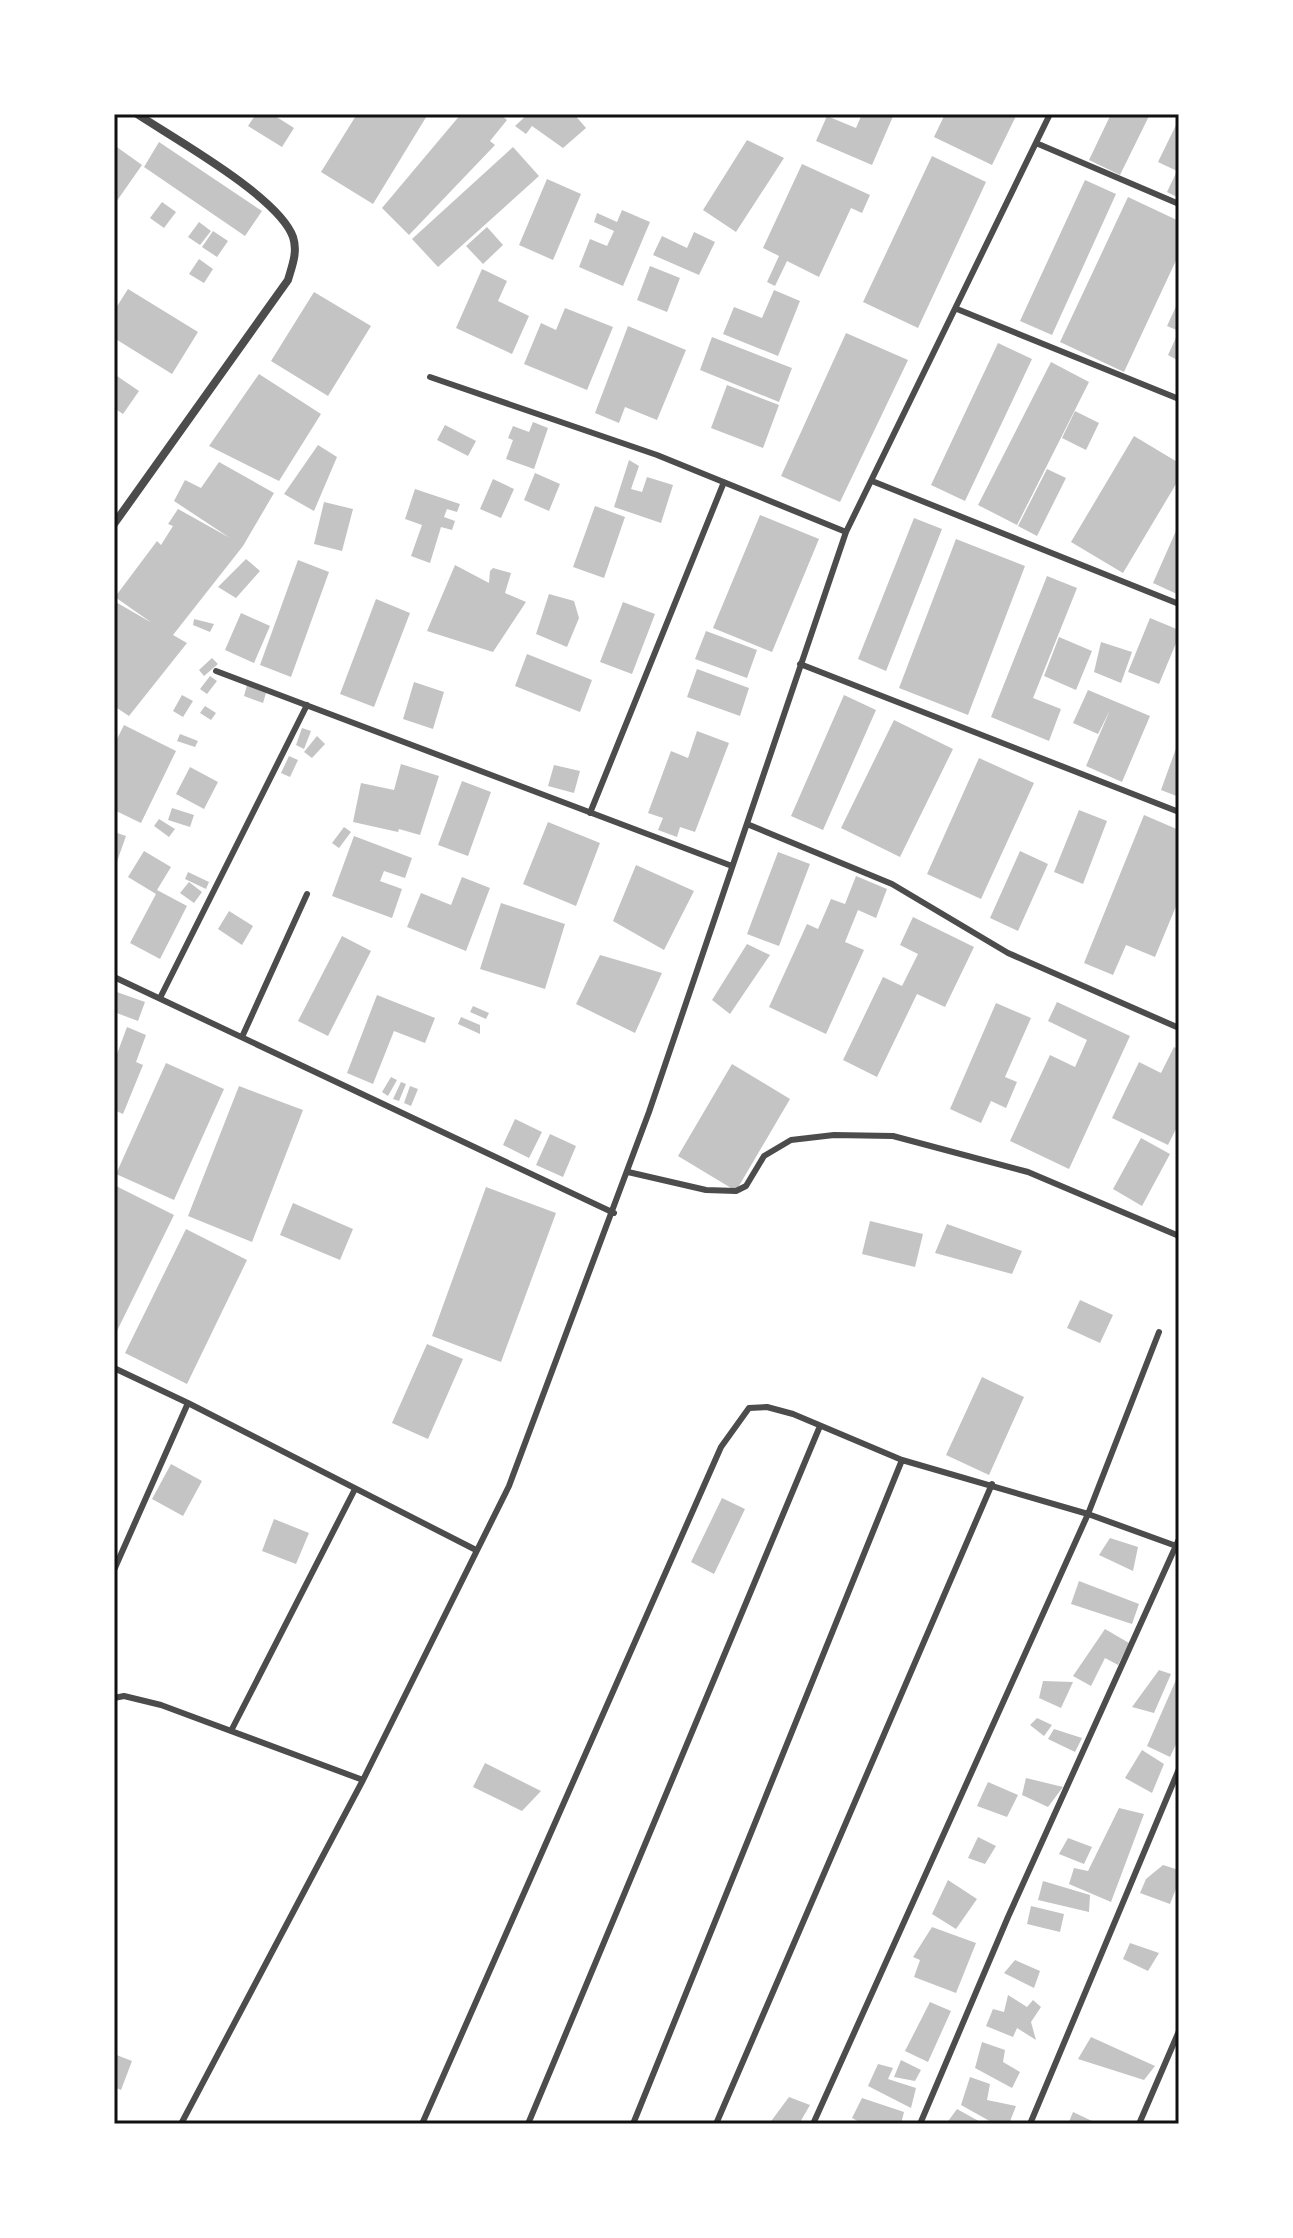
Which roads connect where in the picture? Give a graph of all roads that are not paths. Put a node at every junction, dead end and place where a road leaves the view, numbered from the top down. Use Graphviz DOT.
graph roads {
  1 [pos="137,114"];
  2 [pos="1050,114"];
  3 [pos="1036,143"];
  4 [pos="1179,204"];
  5 [pos="957,309"];
  6 [pos="430,377"];
  7 [pos="1179,399"];
  8 [pos="872,481"];
  9 [pos="724,482"];
  10 [pos="114,524"];
  11 [pos="846,532"];
  12 [pos="1179,604"];
  13 [pos="800,664"];
  14 [pos="216,671"];
  15 [pos="307,705"];
  16 [pos="1179,812"];
  17 [pos="590,813"];
  18 [pos="747,824"];
  19 [pos="732,866"];
  20 [pos="307,894"];
  21 [pos="114,977"];
  22 [pos="160,998"];
  23 [pos="1179,1028"];
  24 [pos="242,1037"];
  25 [pos="628,1172"];
  26 [pos="614,1213"];
  27 [pos="1179,1236"];
  28 [pos="1159,1332"];
  29 [pos="114,1368"];
  30 [pos="188,1403"];
  31 [pos="820,1426"];
  32 [pos="902,1460"];
  33 [pos="992,1484"];
  34 [pos="355,1489"];
  35 [pos="1088,1514"];
  36 [pos="1178,1544"];
  37 [pos="476,1550"];
  38 [pos="114,1570"];
  39 [pos="114,1698"];
  40 [pos="231,1731"];
  41 [pos="1179,1769"];
  42 [pos="363,1780"];
  43 [pos="1179,2031"];
  44 [pos="181,2124"];
  45 [pos="422,2124"];
  46 [pos="528,2124"];
  47 [pos="633,2124"];
  48 [pos="716,2124"];
  49 [pos="813,2124"];
  50 [pos="920,2124"];
  51 [pos="1030,2124"];
  52 [pos="1139,2124"];
  1 -- 10 [label="street"];
  2 -- 3 [label="lane"];
  3 -- 4 [label="lane"];
  3 -- 5 [label="lane"];
  5 -- 7 [label="lane"];
  5 -- 8 [label="lane"];
  6 -- 9 [label="lane"];
  8 -- 11 [label="lane"];
  8 -- 12 [label="lane"];
  9 -- 11 [label="lane"];
  9 -- 17 [label="lane"];
  11 -- 13 [label="lane"];
  13 -- 16 [label="lane"];
  13 -- 18 [label="lane"];
  14 -- 15 [label="lane"];
  15 -- 17 [label="lane"];
  15 -- 22 [label="lane"];
  17 -- 19 [label="lane"];
  18 -- 19 [label="lane"];
  18 -- 23 [label="lane"];
  19 -- 25 [label="lane"];
  20 -- 24 [label="lane"];
  21 -- 22 [label="lane"];
  22 -- 24 [label="lane"];
  24 -- 26 [label="lane"];
  25 -- 26 [label="lane"];
  25 -- 27 [label="lane"];
  26 -- 37 [label="lane"];
  28 -- 35 [label="lane"];
  29 -- 30 [label="lane"];
  30 -- 34 [label="lane"];
  30 -- 38 [label="lane"];
  31 -- 32 [label="lane"];
  31 -- 45 [label="lane"];
  31 -- 46 [label="lane"];
  32 -- 33 [label="lane"];
  32 -- 47 [label="lane"];
  33 -- 35 [label="lane"];
  33 -- 48 [label="lane"];
  34 -- 37 [label="lane"];
  34 -- 40 [label="lane"];
  35 -- 36 [label="lane"];
  35 -- 49 [label="lane"];
  36 -- 50 [label="lane"];
  37 -- 42 [label="lane"];
  39 -- 40 [label="lane"];
  40 -- 42 [label="lane"];
  41 -- 51 [label="lane"];
  42 -- 44 [label="lane"];
  43 -- 52 [label="lane"];
}
